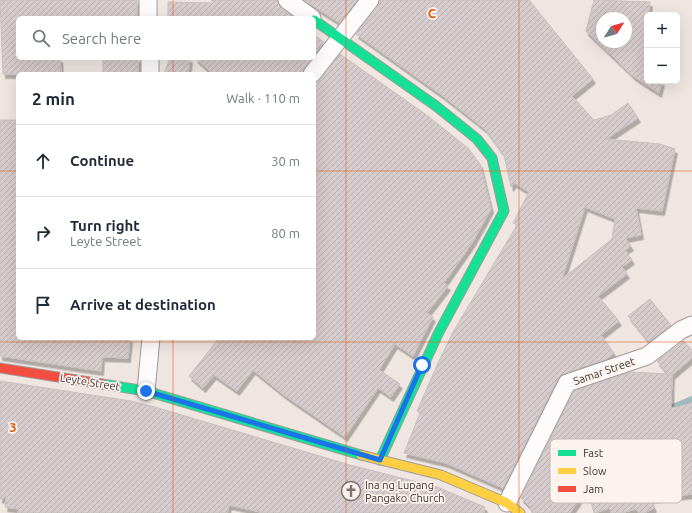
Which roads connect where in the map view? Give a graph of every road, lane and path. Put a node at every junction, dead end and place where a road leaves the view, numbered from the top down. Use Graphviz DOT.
graph roads {
  1 [pos="148,0"];
  2 [pos="287,0"];
  3 [pos="370,0"];
  4 [pos="148,16"];
  5 [pos="309,16"];
  6 [pos="316,21"];
  7 [pos="339,38"];
  8 [pos="150,60"];
  9 [pos="150,72"];
  10 [pos="314,72"];
  11 [pos="692,325"];
  12 [pos="151,340"];
  13 [pos="0,368"];
  14 [pos="146,391"];
  15 [pos="380,460"];
  16 [pos="514,508"];
  1 -- 4 [label="street"];
  2 -- 5 [label="street"];
  3 -- 7 [label="street"];
  6 -- 7 [label="street"];
  7 -- 10 [label="street"];
  7 -- 15 [label="street"];
  8 -- 9 [label="street"];
  11 -- 16 [label="street, Samar Street"];
  12 -- 14 [label="street"];
  13 -- 14 [label="street, Leyte Street"];
  14 -- 15 [label="street, Leyte Street"];
  15 -- 16 [label="street, Leyte Street"];
}
